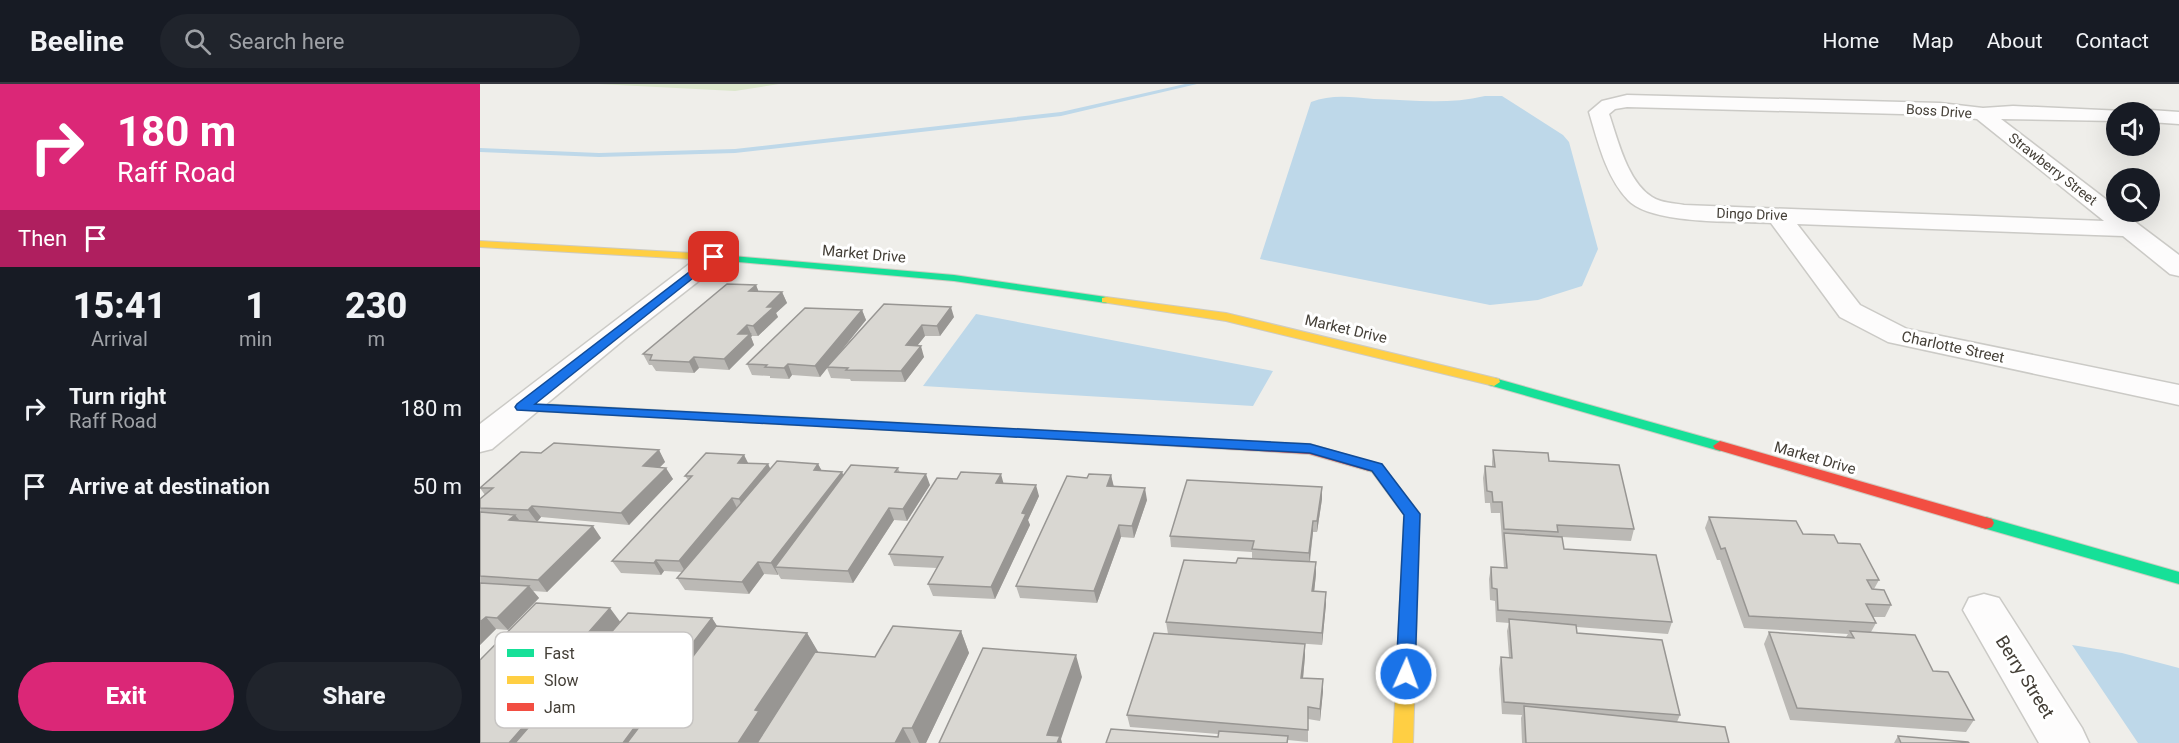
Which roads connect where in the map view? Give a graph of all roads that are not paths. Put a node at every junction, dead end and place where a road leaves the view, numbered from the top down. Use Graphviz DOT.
graph roads {
  1 [pos="1746,84"];
  2 [pos="1761,104"];
  3 [pos="1983,114"];
  4 [pos="2106,115"];
  5 [pos="2160,117"];
  6 [pos="2179,118"];
  7 [pos="1778,215"];
  8 [pos="2128,229"];
  9 [pos="480,244"];
  10 [pos="714,257"];
  11 [pos="2179,268"];
  12 [pos="2179,395"];
  13 [pos="522,407"];
  14 [pos="480,441"];
  15 [pos="2179,578"];
  16 [pos="1984,610"];
  17 [pos="1403,743"];
  18 [pos="2066,743"];
  1 -- 2 [label="street"];
  2 -- 3 [label="street, Boss Drive"];
  2 -- 7 [label="street, Dingo Drive"];
  3 -- 4 [label="street, Boss Drive"];
  3 -- 8 [label="street, Strawberry Street"];
  5 -- 6 [label="street"];
  7 -- 8 [label="street, Dingo Drive"];
  7 -- 12 [label="street, Charlotte Street"];
  8 -- 11 [label="street, Strawberry Street"];
  9 -- 10 [label="street, Market Drive"];
  10 -- 13 [label="street"];
  10 -- 15 [label="street, Market Drive"];
  13 -- 14 [label="street"];
  13 -- 17 [label="street"];
  16 -- 18 [label="street, Berry Street"];
}
